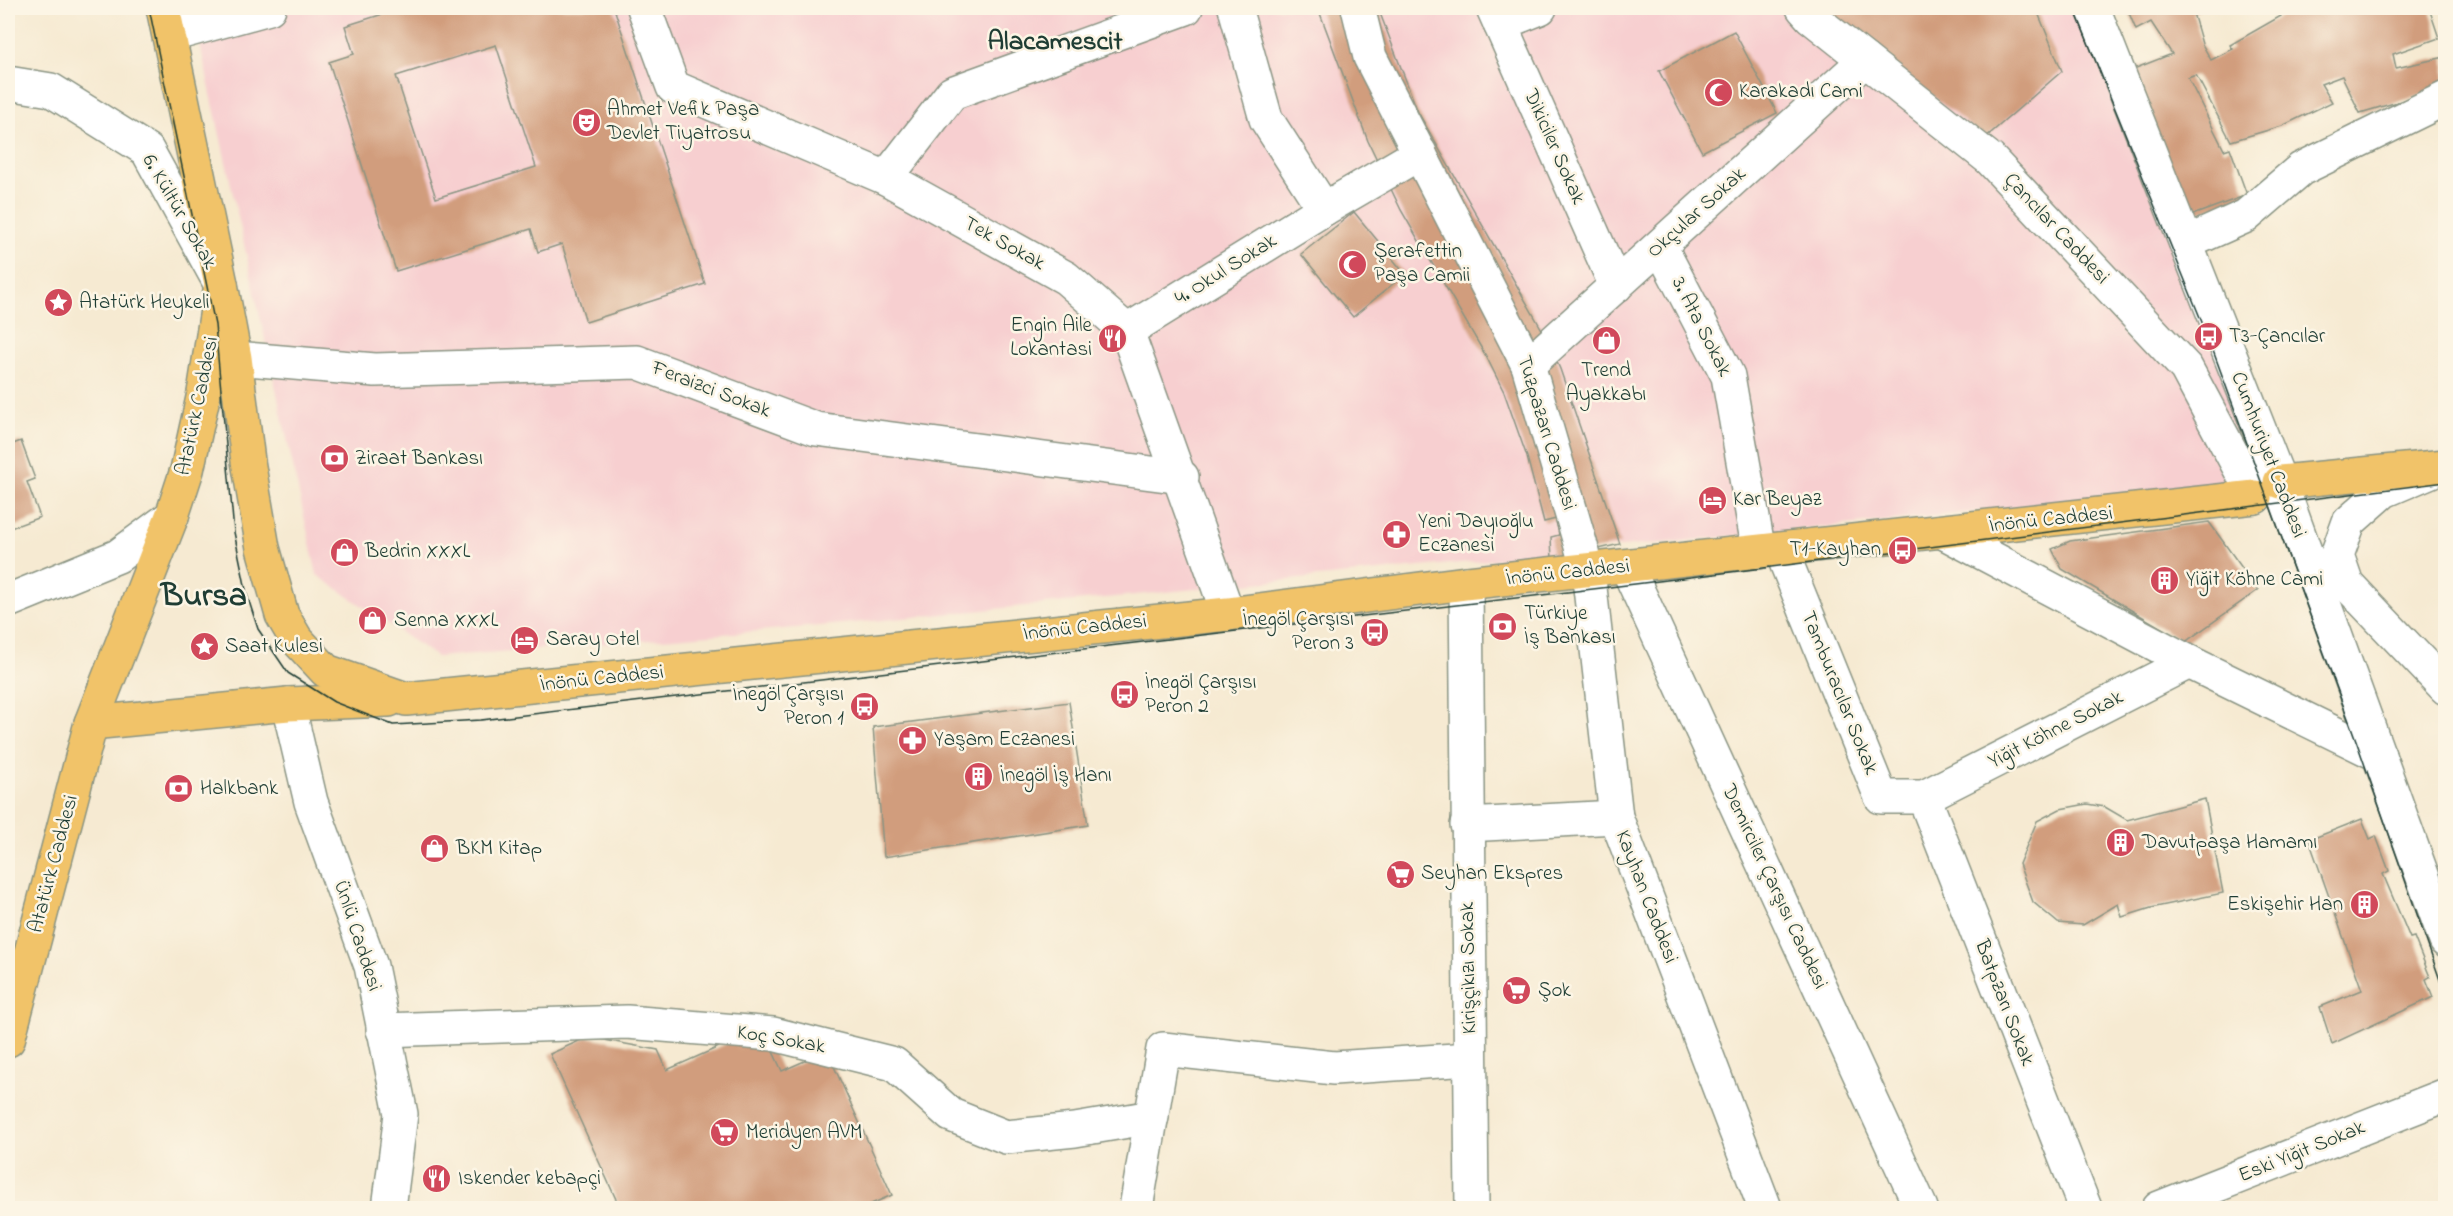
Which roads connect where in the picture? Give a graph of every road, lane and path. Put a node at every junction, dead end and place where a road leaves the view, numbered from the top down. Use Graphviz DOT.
graph roads {
  1 [pos="269,8"];
  2 [pos="644,8"];
  3 [pos="1186,8"];
  4 [pos="1235,8"];
  5 [pos="1358,8"];
  6 [pos="1540,8"];
  7 [pos="2093,8"];
  8 [pos="1813,11"];
  9 [pos="1497,16"];
  10 [pos="167,21"];
  11 [pos="1866,60"];
  12 [pos="8,83"];
  13 [pos="2445,98"];
  14 [pos="1420,153"];
  15 [pos="886,178"];
  16 [pos="1324,209"];
  17 [pos="2186,243"];
  18 [pos="1660,246"];
  19 [pos="220,284"];
  20 [pos="1616,286"];
  21 [pos="1127,331"];
  22 [pos="235,358"];
  23 [pos="1528,365"];
  24 [pos="2444,468"];
  25 [pos="1182,477"];
  26 [pos="2267,490"];
  27 [pos="172,516"];
  28 [pos="1943,532"];
  29 [pos="1770,551"];
  30 [pos="1627,567"];
  31 [pos="1588,570"];
  32 [pos="1466,583"];
  33 [pos="8,601"];
  34 [pos="1228,614"];
  35 [pos="2189,662"];
  36 [pos="2445,688"];
  37 [pos="406,699"];
  38 [pos="288,704"];
  39 [pos="92,723"];
  40 [pos="2379,755"];
  41 [pos="1924,797"];
  42 [pos="1616,817"];
  43 [pos="1467,825"];
  44 [pos="2445,941"];
  45 [pos="384,1030"];
  46 [pos="8,1040"];
  47 [pos="1470,1059"];
  48 [pos="2445,1095"];
  49 [pos="1152,1117"];
  50 [pos="389,1209"];
  51 [pos="1136,1209"];
  52 [pos="1472,1209"];
  53 [pos="1765,1209"];
  54 [pos="1921,1209"];
  55 [pos="2085,1209"];
  56 [pos="2159,1209"];
  1 -- 10 [label="street"];
  2 -- 15 [label="street, Tek Sokak"];
  3 -- 15 [label="street"];
  4 -- 16 [label="street"];
  5 -- 14 [label="street, Tuzpazarı Caddesi"];
  6 -- 9 [label="street"];
  7 -- 17 [label="street, Cumhuriyet Caddesi"];
  8 -- 11 [label="street, Çancılar Caddesi"];
  9 -- 20 [label="street, Dikiciler Sokak"];
  10 -- 19 [label="main road, Atatürk Caddesi"];
  11 -- 18 [label="street, Okçular Sokak"];
  11 -- 26 [label="street, Çancılar Caddesi"];
  12 -- 19 [label="street, 6. Kültür Sokak"];
  13 -- 17 [label="street"];
  14 -- 16 [label="street, 4. Okul Sokak"];
  14 -- 23 [label="street, Tuzpazarı Caddesi"];
  15 -- 21 [label="street, Tek Sokak"];
  16 -- 21 [label="street, 4. Okul Sokak"];
  17 -- 26 [label="street, Cumhuriyet Caddesi"];
  18 -- 20 [label="street, Okçular Sokak"];
  18 -- 29 [label="street, 3. Ata Sokak"];
  19 -- 22 [label="main road, İnönü Caddesi"];
  19 -- 27 [label="main road, Atatürk Caddesi"];
  20 -- 23 [label="street, Okçular Sokak"];
  21 -- 25 [label="street, Tek Sokak"];
  22 -- 25 [label="street, Feraizci Sokak"];
  22 -- 37 [label="main road, İnönü Caddesi"];
  23 -- 31 [label="street, Tuzpazarı Caddesi"];
  24 -- 26 [label="main road, İnönü Caddesi"];
  24 -- 36 [label="street"];
  25 -- 34 [label="street, Tek Sokak"];
  26 -- 28 [label="main road, İnönü Caddesi"];
  26 -- 40 [label="street, Cumhuriyet Caddesi"];
  27 -- 33 [label="street"];
  27 -- 39 [label="main road, Atatürk Caddesi"];
  28 -- 29 [label="main road, İnönü Caddesi"];
  28 -- 35 [label="street"];
  29 -- 30 [label="main road, İnönü Caddesi"];
  29 -- 41 [label="street, Tamburacılar Sokak"];
  30 -- 31 [label="main road, İnönü Caddesi"];
  30 -- 54 [label="street, Demirciler Çarşısı Caddesi"];
  31 -- 32 [label="main road, İnönü Caddesi"];
  31 -- 42 [label="street, Kayhan Caddesi"];
  32 -- 34 [label="main road, İnönü Caddesi"];
  32 -- 43 [label="street, Kirişçikızı Sokak"];
  34 -- 37 [label="main road, İnönü Caddesi"];
  35 -- 40 [label="street"];
  35 -- 41 [label="street, Yiğit Köhne Sokak"];
  37 -- 38 [label="main road"];
  38 -- 39 [label="main road"];
  38 -- 45 [label="street, Ünlü Caddesi"];
  39 -- 46 [label="main road, Atatürk Caddesi"];
  40 -- 44 [label="street, Cumhuriyet Caddesi"];
  41 -- 55 [label="street, Batpzarı Sokak"];
  42 -- 43 [label="street"];
  42 -- 53 [label="street, Kayhan Caddesi"];
  43 -- 47 [label="street, Kirişçikızı Sokak"];
  45 -- 49 [label="street, Koç Sokak"];
  45 -- 50 [label="street, Ünlü Caddesi"];
  47 -- 49 [label="street"];
  47 -- 52 [label="street, Kirişçikızı Sokak"];
  48 -- 56 [label="street, Eski Yiğit Sokak"];
  49 -- 51 [label="street"];
}
